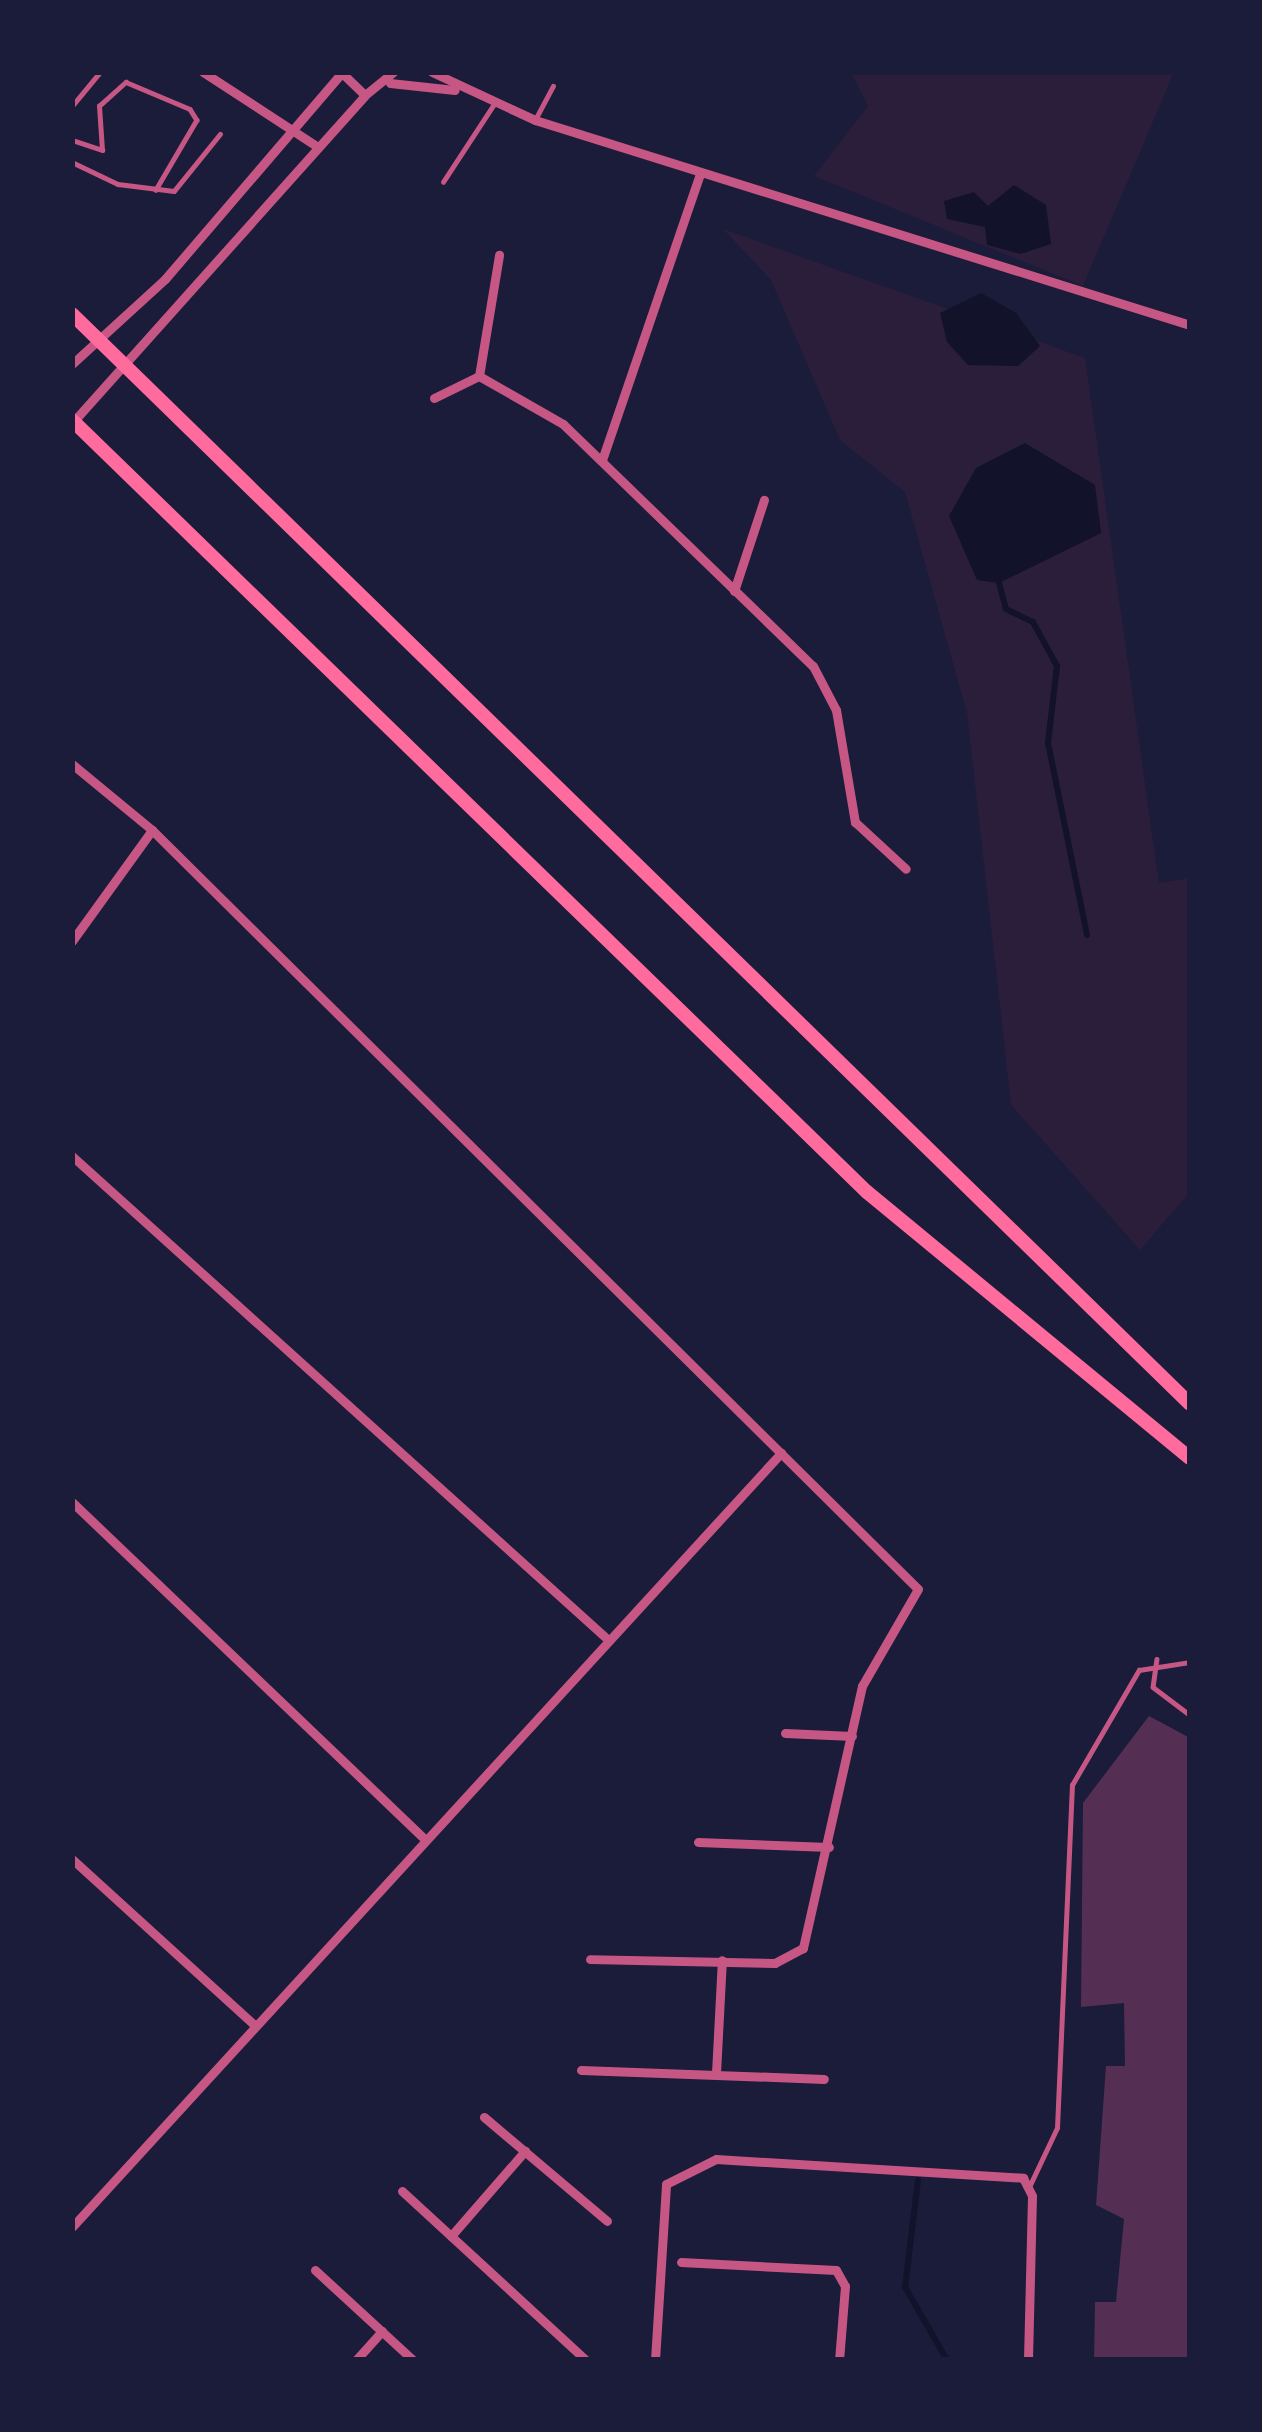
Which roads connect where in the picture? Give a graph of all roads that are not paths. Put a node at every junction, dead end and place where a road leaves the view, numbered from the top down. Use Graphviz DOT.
graph roads {
  1 [pos="100,72"];
  2 [pos="203,72"];
  3 [pos="432,72"];
  4 [pos="340,73"];
  5 [pos="392,78"];
  6 [pos="448,81"];
  7 [pos="553,86"];
  8 [pos="364,95"];
  9 [pos="494,104"];
  10 [pos="72,107"];
  11 [pos="535,120"];
  12 [pos="289,126"];
  13 [pos="220,134"];
  14 [pos="72,140"];
  15 [pos="314,145"];
  16 [pos="72,161"];
  17 [pos="700,174"];
  18 [pos="443,182"];
  19 [pos="156,190"];
  20 [pos="499,255"];
  21 [pos="72,314"];
  22 [pos="1190,326"];
  23 [pos="98,338"];
  24 [pos="72,364"];
  25 [pos="129,368"];
  26 [pos="478,376"];
  27 [pos="434,398"];
  28 [pos="72,421"];
  29 [pos="602,460"];
  30 [pos="764,500"];
  31 [pos="734,590"];
  32 [pos="72,764"];
  33 [pos="152,830"];
  34 [pos="906,869"];
  35 [pos="72,941"];
  36 [pos="72,1156"];
  37 [pos="1190,1404"];
  38 [pos="781,1453"];
  39 [pos="1190,1458"];
  40 [pos="72,1502"];
  41 [pos="605,1637"];
  42 [pos="1157,1659"];
  43 [pos="1190,1662"];
  44 [pos="1190,1715"];
  45 [pos="785,1733"];
  46 [pos="852,1736"];
  47 [pos="422,1837"];
  48 [pos="698,1842"];
  49 [pos="829,1847"];
  50 [pos="72,1859"];
  51 [pos="590,1959"];
  52 [pos="722,1960"];
  53 [pos="252,2023"];
  54 [pos="581,2070"];
  55 [pos="716,2073"];
  56 [pos="824,2079"];
  57 [pos="484,2117"];
  58 [pos="525,2151"];
  59 [pos="1030,2185"];
  60 [pos="402,2191"];
  61 [pos="608,2222"];
  62 [pos="72,2227"];
  63 [pos="451,2236"];
  64 [pos="681,2262"];
  65 [pos="315,2270"];
  66 [pos="382,2331"];
  67 [pos="356,2360"];
  68 [pos="413,2360"];
  69 [pos="586,2360"];
  70 [pos="655,2360"];
  71 [pos="839,2360"];
  72 [pos="1028,2360"];
  1 -- 10 [label="lane"];
  2 -- 12 [label="street"];
  3 -- 6 [label="street"];
  4 -- 8 [label="street"];
  4 -- 12 [label="street"];
  5 -- 6 [label="street"];
  5 -- 8 [label="street"];
  6 -- 9 [label="street"];
  7 -- 11 [label="lane"];
  8 -- 15 [label="street"];
  9 -- 11 [label="street"];
  9 -- 18 [label="lane"];
  11 -- 17 [label="street"];
  12 -- 15 [label="street"];
  12 -- 23 [label="street"];
  13 -- 19 [label="lane"];
  14 -- 19 [label="lane"];
  15 -- 25 [label="street"];
  16 -- 19 [label="lane"];
  17 -- 22 [label="street"];
  17 -- 29 [label="street"];
  20 -- 26 [label="street"];
  21 -- 23 [label="main road"];
  23 -- 24 [label="street"];
  23 -- 25 [label="main road"];
  25 -- 28 [label="street"];
  25 -- 37 [label="main road"];
  26 -- 27 [label="street"];
  26 -- 29 [label="street"];
  28 -- 39 [label="main road"];
  29 -- 31 [label="street"];
  30 -- 31 [label="street"];
  31 -- 34 [label="street"];
  32 -- 33 [label="street"];
  33 -- 35 [label="street"];
  33 -- 38 [label="street"];
  36 -- 41 [label="street"];
  38 -- 41 [label="street"];
  38 -- 46 [label="street"];
  40 -- 47 [label="street"];
  41 -- 47 [label="street"];
  42 -- 43 [label="lane"];
  42 -- 44 [label="lane"];
  42 -- 59 [label="lane"];
  45 -- 46 [label="street"];
  46 -- 49 [label="street"];
  47 -- 53 [label="street"];
  48 -- 49 [label="street"];
  49 -- 52 [label="street"];
  50 -- 53 [label="street"];
  51 -- 52 [label="street"];
  52 -- 55 [label="street"];
  53 -- 62 [label="street"];
  54 -- 55 [label="street"];
  55 -- 56 [label="street"];
  57 -- 58 [label="street"];
  58 -- 61 [label="street"];
  58 -- 63 [label="street"];
  59 -- 70 [label="street"];
  59 -- 72 [label="street"];
  60 -- 63 [label="street"];
  63 -- 69 [label="street"];
  64 -- 71 [label="street"];
  65 -- 66 [label="street"];
  66 -- 67 [label="street"];
  66 -- 68 [label="street"];
}
